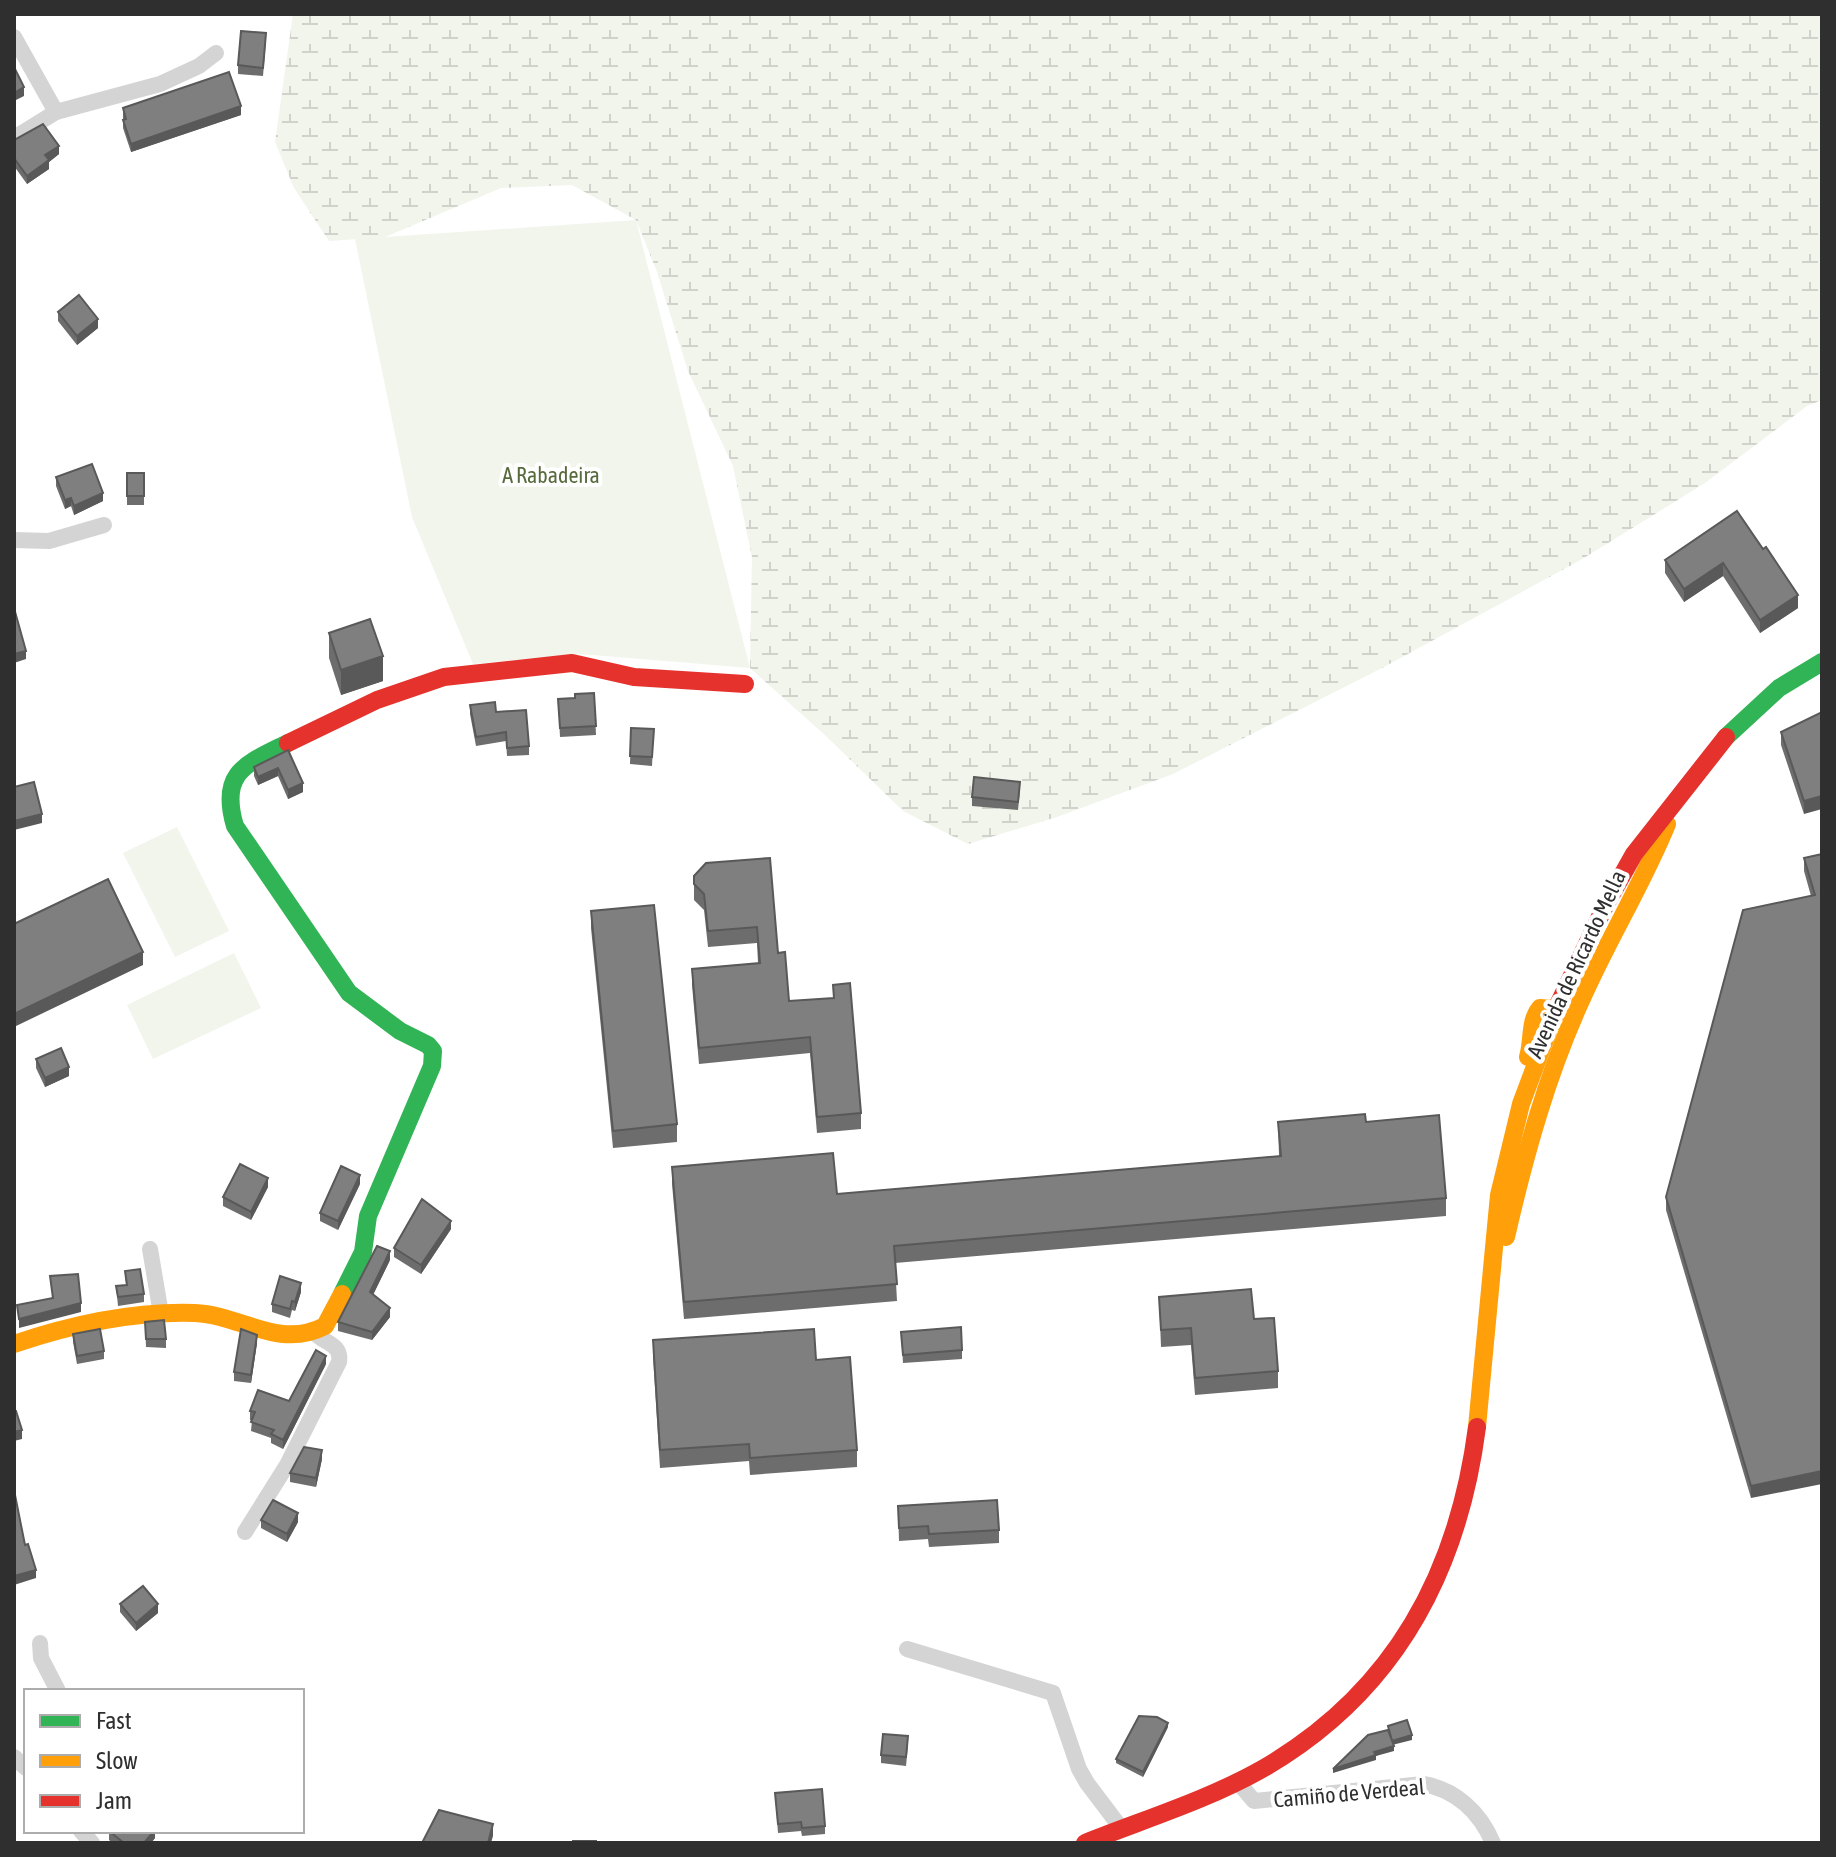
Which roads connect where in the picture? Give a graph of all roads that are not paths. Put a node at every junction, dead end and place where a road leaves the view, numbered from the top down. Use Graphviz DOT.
graph roads {
  1 [pos="14,37"];
  2 [pos="216,53"];
  3 [pos="56,112"];
  4 [pos="14,138"];
  5 [pos="104,525"];
  6 [pos="14,540"];
  7 [pos="1822,662"];
  8 [pos="745,684"];
  9 [pos="1676,800"];
  10 [pos="1615,930"];
  11 [pos="1550,1021"];
  12 [pos="1526,1153"];
  13 [pos="150,1249"];
  14 [pos="1491,1289"];
  15 [pos="161,1314"];
  16 [pos="315,1333"];
  17 [pos="14,1344"];
  18 [pos="245,1532"];
  19 [pos="40,1643"];
  20 [pos="907,1649"];
  21 [pos="57,1689"];
  22 [pos="1237,1781"];
  23 [pos="1110,1835"];
  24 [pos="1085,1843"];
  25 [pos="1493,1843"];
  1 -- 3 [label="street"];
  2 -- 3 [label="street"];
  3 -- 4 [label="street"];
  5 -- 6 [label="street"];
  7 -- 9 [label="main road, Avenida de Ricardo Mella"];
  8 -- 16 [label="main road"];
  9 -- 10 [label="main road, Avenida de Ricardo Mella"];
  9 -- 11 [label="main road, Avenida de Ricardo Mella"];
  10 -- 11 [label="main road"];
  10 -- 12 [label="main road, Avenida de Ricardo Mella"];
  11 -- 12 [label="main road"];
  11 -- 14 [label="main road, Avenida de Ricardo Mella"];
  12 -- 14 [label="main road, Avenida de Ricardo Mella"];
  13 -- 15 [label="street"];
  14 -- 22 [label="main road, Avenida de Ricardo Mella"];
  15 -- 16 [label="main road"];
  15 -- 17 [label="main road"];
  16 -- 18 [label="street"];
  19 -- 21 [label="street"];
  20 -- 23 [label="street"];
  22 -- 23 [label="main road, Avenida de Ricardo Mella"];
  22 -- 25 [label="street, Camiño de Verdeal"];
  23 -- 24 [label="main road, Avenida de Ricardo Mella"];
}
